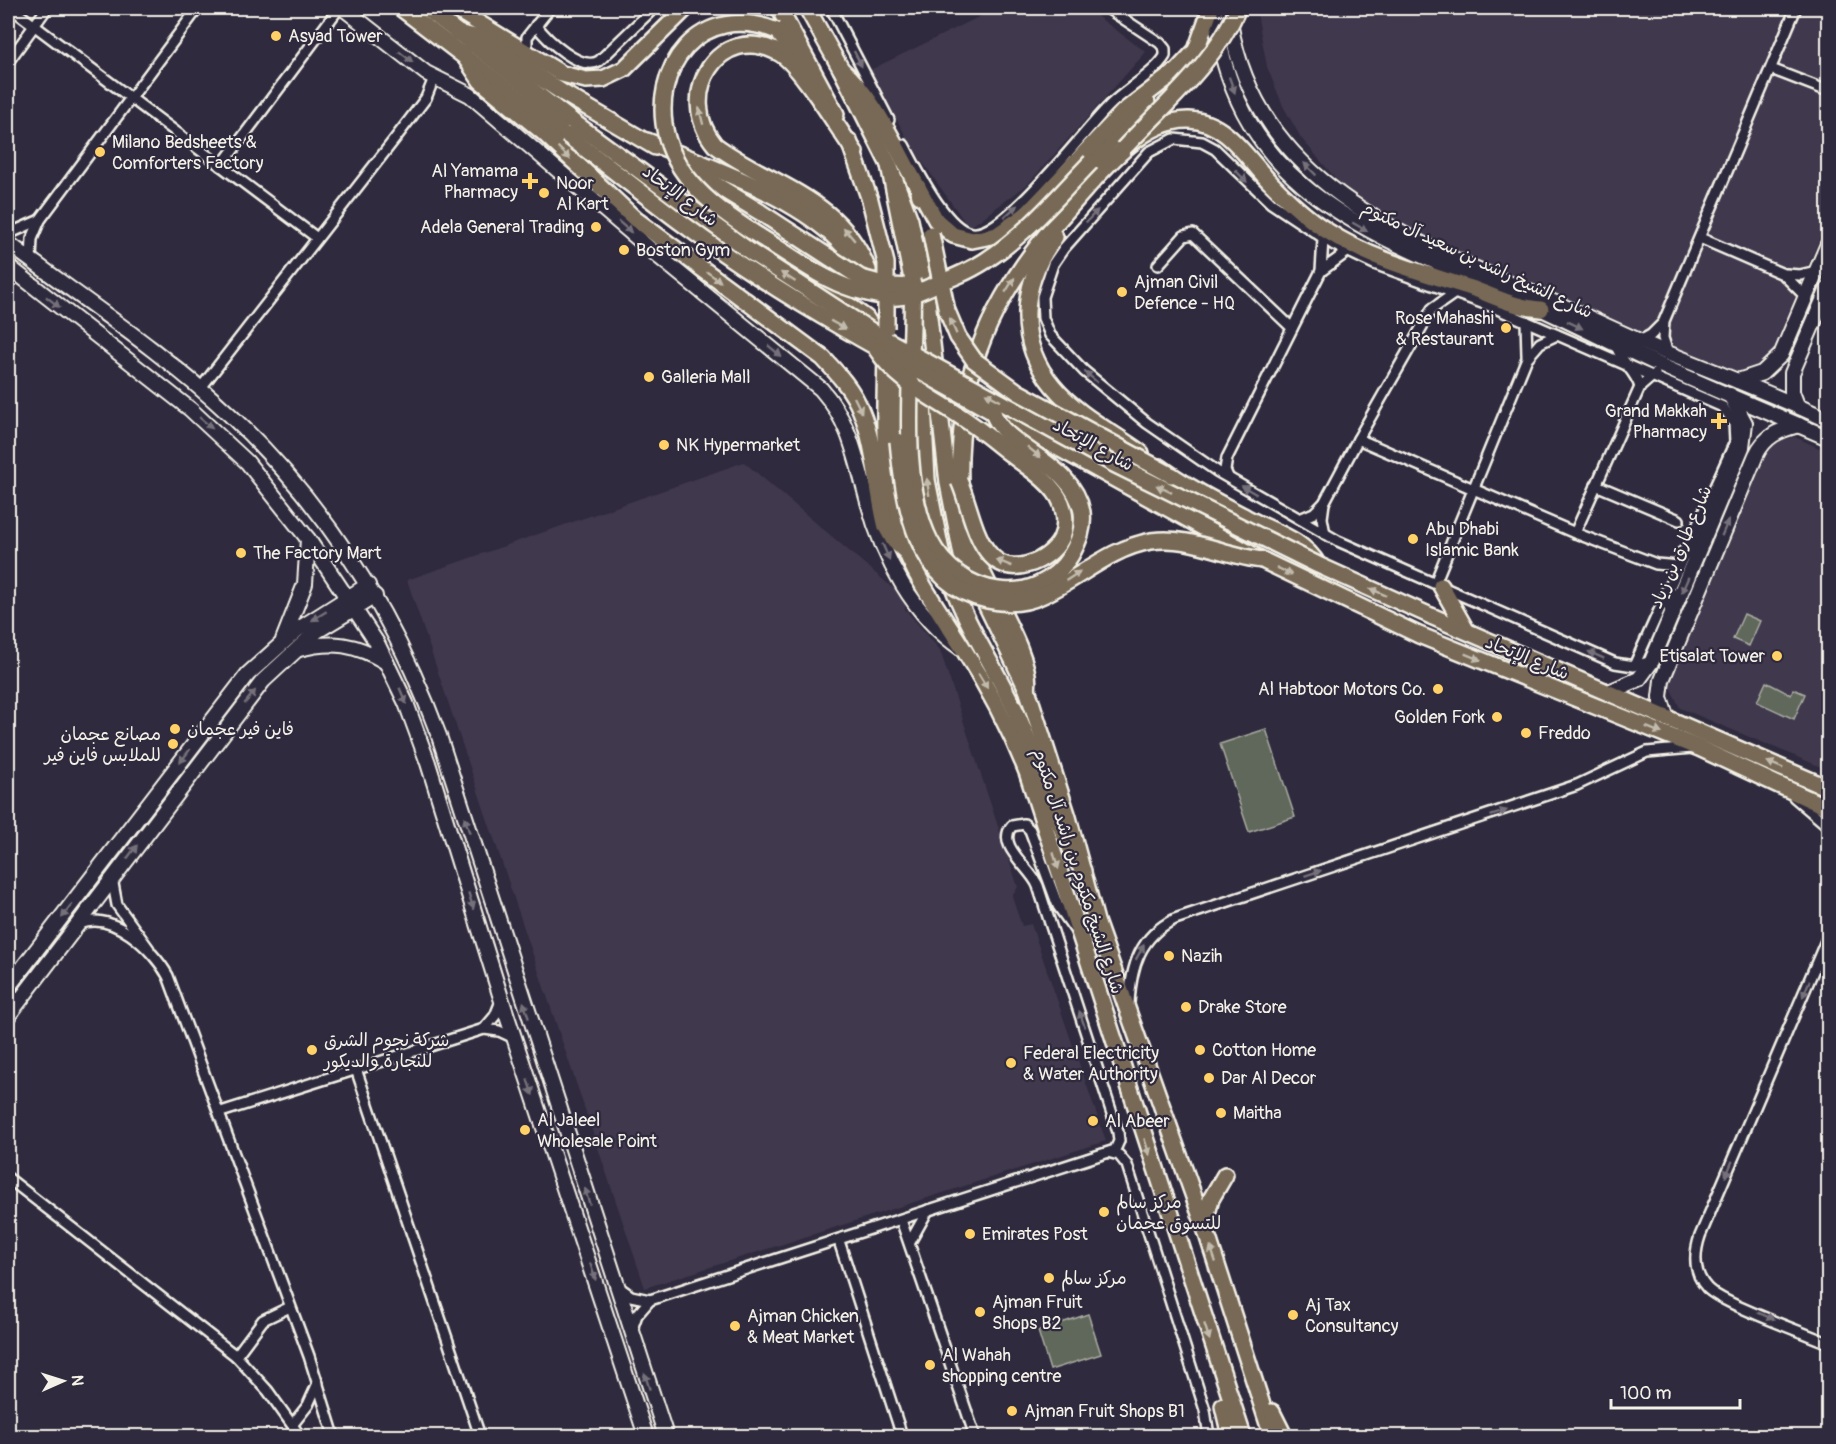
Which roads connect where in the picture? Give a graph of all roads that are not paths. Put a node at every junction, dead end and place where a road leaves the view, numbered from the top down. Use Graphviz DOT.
graph roads {
  1 [pos="11,8"];
  2 [pos="47,8"];
  3 [pos="198,8"];
  4 [pos="329,8"];
  5 [pos="341,8"];
  6 [pos="401,8"];
  7 [pos="426,8"];
  8 [pos="454,8"];
  9 [pos="550,8"];
  10 [pos="654,8"];
  11 [pos="686,8"];
  12 [pos="779,8"];
  13 [pos="807,8"];
  14 [pos="831,8"];
  15 [pos="1107,8"];
  16 [pos="1213,8"];
  17 [pos="1228,8"];
  18 [pos="1238,8"];
  19 [pos="1796,8"];
  20 [pos="329,23"];
  21 [pos="536,25"];
  22 [pos="35,26"];
  23 [pos="457,33"];
  24 [pos="463,54"];
  25 [pos="528,55"];
  26 [pos="8,62"];
  27 [pos="842,69"];
  28 [pos="1771,69"];
  29 [pos="434,78"];
  30 [pos="1828,91"];
  31 [pos="131,98"];
  32 [pos="829,100"];
  33 [pos="569,128"];
  34 [pos="647,141"];
  35 [pos="1123,149"];
  36 [pos="855,152"];
  37 [pos="1082,154"];
  38 [pos="889,165"];
  39 [pos="221,166"];
  40 [pos="1092,182"];
  41 [pos="918,187"];
  42 [pos="40,220"];
  43 [pos="8,234"];
  44 [pos="317,238"];
  45 [pos="1700,238"];
  46 [pos="1323,239"];
  47 [pos="770,242"];
  48 [pos="8,243"];
  49 [pos="1828,244"];
  50 [pos="1348,248"];
  51 [pos="31,260"];
  52 [pos="1158,265"];
  53 [pos="8,266"];
  54 [pos="1321,271"];
  55 [pos="1817,271"];
  56 [pos="1783,274"];
  57 [pos="1430,279"];
  58 [pos="872,287"];
  59 [pos="930,287"];
  60 [pos="1828,289"];
  61 [pos="1455,293"];
  62 [pos="1806,297"];
  63 [pos="1432,309"];
  64 [pos="1541,309"];
  65 [pos="1798,318"];
  66 [pos="1526,321"];
  67 [pos="1664,321"];
  68 [pos="1813,324"];
  69 [pos="1292,328"];
  70 [pos="1557,335"];
  71 [pos="879,336"];
  72 [pos="1640,341"];
  73 [pos="1616,345"];
  74 [pos="1668,353"];
  75 [pos="1527,358"];
  76 [pos="1626,365"];
  77 [pos="1659,371"];
  78 [pos="1738,381"];
  79 [pos="1640,387"];
  80 [pos="200,388"];
  81 [pos="1730,395"];
  82 [pos="1797,405"];
  83 [pos="993,412"];
  84 [pos="1828,420"];
  85 [pos="1799,425"];
  86 [pos="1828,438"];
  87 [pos="1358,439"];
  88 [pos="1738,455"];
  89 [pos="1227,458"];
  90 [pos="1206,464"];
  91 [pos="1752,465"];
  92 [pos="1171,475"];
  93 [pos="1228,477"];
  94 [pos="959,481"];
  95 [pos="1596,485"];
  96 [pos="1472,488"];
  97 [pos="1324,503"];
  98 [pos="1300,519"];
  99 [pos="1679,520"];
  100 [pos="1575,533"];
  101 [pos="1325,534"];
  102 [pos="308,539"];
  103 [pos="1702,543"];
  104 [pos="906,552"];
  105 [pos="1262,560"];
  106 [pos="1681,560"];
  107 [pos="1656,564"];
  108 [pos="1318,565"];
  109 [pos="1438,584"];
  110 [pos="1670,586"];
  111 [pos="372,591"];
  112 [pos="351,603"];
  113 [pos="1672,614"];
  114 [pos="1466,630"];
  115 [pos="282,642"];
  116 [pos="1659,646"];
  117 [pos="294,651"];
  118 [pos="965,651"];
  119 [pos="1673,652"];
  120 [pos="1652,662"];
  121 [pos="387,663"];
  122 [pos="1634,666"];
  123 [pos="1027,689"];
  124 [pos="1609,692"];
  125 [pos="1667,719"];
  126 [pos="1699,748"];
  127 [pos="1783,788"];
  128 [pos="1828,788"];
  129 [pos="1828,808"];
  130 [pos="1828,826"];
  131 [pos="1083,871"];
  132 [pos="112,878"];
  133 [pos="75,927"];
  134 [pos="1079,934"];
  135 [pos="1828,936"];
  136 [pos="151,954"];
  137 [pos="8,987"];
  138 [pos="502,1001"];
  139 [pos="1128,1009"];
  140 [pos="8,1016"];
  141 [pos="484,1029"];
  142 [pos="514,1038"];
  143 [pos="521,1059"];
  144 [pos="356,1069"];
  145 [pos="220,1112"];
  146 [pos="571,1148"];
  147 [pos="1111,1153"];
  148 [pos="1225,1174"];
  149 [pos="8,1178"];
  150 [pos="928,1210"];
  151 [pos="901,1220"];
  152 [pos="1204,1225"];
  153 [pos="839,1241"];
  154 [pos="910,1242"];
  155 [pos="616,1285"];
  156 [pos="650,1300"];
  157 [pos="290,1307"];
  158 [pos="632,1333"];
  159 [pos="1828,1343"];
  160 [pos="236,1356"];
  161 [pos="1219,1370"];
  162 [pos="318,1383"];
  163 [pos="1259,1389"];
  164 [pos="293,1424"];
  165 [pos="1228,1433"];
  166 [pos="300,1437"];
  167 [pos="334,1437"];
  168 [pos="480,1437"];
  169 [pos="646,1437"];
  170 [pos="666,1437"];
  171 [pos="902,1437"];
  172 [pos="975,1437"];
  173 [pos="1209,1437"];
  174 [pos="1242,1437"];
  175 [pos="1272,1437"];
  176 [pos="1284,1437"];
  1 -- 22 [label="street"];
  2 -- 22 [label="street"];
  3 -- 31 [label="street"];
  4 -- 20 [label="street"];
  5 -- 20 [label="street"];
  5 -- 29 [label="main road, one-way"];
  6 -- 24 [label="main road, شارع الإتحاد"];
  7 -- 23 [label="main road, شارع الإتحاد"];
  8 -- 25 [label="main road"];
  9 -- 21 [label="street"];
  10 -- 21 [label="street"];
  11 -- 25 [label="main road"];
  12 -- 32 [label="main road"];
  13 -- 27 [label="main road"];
  14 -- 37 [label="street, one-way"];
  15 -- 37 [label="street"];
  16 -- 37 [label="main road"];
  16 -- 64 [label="main road, شارع الشيخ راشد بن سعيد آل مكتوم, one-way"];
  72 -- 17 [label="main road, شارع الشيخ راشد بن سعيد آل مكتوم, one-way"];
  18 -- 35 [label="main road, bridge"];
  19 -- 28 [label="street"];
  20 -- 39 [label="street"];
  21 -- 25 [label="street"];
  22 -- 26 [label="street"];
  22 -- 31 [label="street"];
  23 -- 33 [label="main road, شارع الإتحاد"];
  23 -- 34 [label="main road"];
  24 -- 33 [label="main road, شارع الإتحاد"];
  24 -- 104 [label="main road, one-way"];
  27 -- 38 [label="main road"];
  27 -- 41 [label="main road"];
  28 -- 30 [label="street"];
  28 -- 45 [label="street"];
  29 -- 44 [label="street"];
  29 -- 118 [label="main road, one-way"];
  31 -- 39 [label="street"];
  31 -- 42 [label="street"];
  32 -- 36 [label="main road"];
  32 -- 47 [label="main road, bridge"];
  33 -- 71 [label="main road, شارع الإتحاد, bridge"];
  34 -- 58 [label="main road"];
  34 -- 59 [label="main road, bridge"];
  35 -- 40 [label="main road"];
  35 -- 50 [label="main road"];
  58 -- 36 [label="main road, one-way"];
  36 -- 71 [label="main road, bridge"];
  37 -- 41 [label="main road"];
  37 -- 59 [label="main road, bridge"];
  83 -- 38 [label="main road, one-way, bridge"];
  38 -- 123 [label="main road, شارع الشيخ مكتوم بن راشد آل مكتوم"];
  39 -- 44 [label="street"];
  40 -- 92 [label="main road, bridge"];
  94 -- 40 [label="main road, one-way"];
  92 -- 41 [label="main road, one-way, bridge"];
  42 -- 43 [label="street"];
  42 -- 51 [label="street"];
  44 -- 80 [label="street"];
  45 -- 56 [label="street"];
  45 -- 67 [label="street"];
  46 -- 50 [label="street"];
  46 -- 54 [label="street"];
  90 -- 46 [label="street, one-way"];
  47 -- 59 [label="main road, bridge"];
  47 -- 71 [label="main road, bridge"];
  48 -- 51 [label="main road"];
  49 -- 55 [label="main road"];
  50 -- 54 [label="street"];
  50 -- 57 [label="main road"];
  51 -- 80 [label="main road"];
  52 -- 69 [label="street"];
  53 -- 102 [label="main road, one-way"];
  54 -- 69 [label="street"];
  55 -- 56 [label="street"];
  55 -- 62 [label="main road"];
  56 -- 62 [label="street"];
  57 -- 61 [label="street"];
  57 -- 63 [label="street"];
  57 -- 64 [label="main road"];
  131 -- 58 [label="main road, one-way"];
  60 -- 68 [label="main road"];
  61 -- 63 [label="street"];
  61 -- 66 [label="street"];
  62 -- 65 [label="main road"];
  63 -- 87 [label="street"];
  64 -- 73 [label="main road, شارع الشيخ راشد بن سعيد آل مكتوم, one-way"];
  65 -- 68 [label="main road"];
  65 -- 78 [label="main road"];
  66 -- 70 [label="street"];
  66 -- 75 [label="street"];
  67 -- 72 [label="street"];
  67 -- 74 [label="street"];
  68 -- 82 [label="main road"];
  69 -- 89 [label="street"];
  70 -- 75 [label="street"];
  70 -- 76 [label="street"];
  71 -- 83 [label="main road, شارع الإتحاد, bridge"];
  71 -- 94 [label="main road, one-way, bridge"];
  71 -- 104 [label="main road, شارع الشيخ مكتوم بن راشد آل مكتوم"];
  71 -- 105 [label="main road, one-way, bridge"];
  108 -- 71 [label="main road, شارع الإتحاد, one-way, bridge"];
  72 -- 74 [label="main road, شارع الشيخ راشد بن سعيد آل مكتوم"];
  73 -- 76 [label="street"];
  73 -- 77 [label="main road, شارع الشيخ راشد بن سعيد آل مكتوم"];
  74 -- 78 [label="main road, شارع الشيخ راشد بن سعيد آل مكتوم"];
  75 -- 96 [label="street"];
  76 -- 77 [label="street"];
  76 -- 79 [label="street"];
  77 -- 79 [label="street"];
  77 -- 81 [label="main road, شارع الشيخ راشد بن سعيد آل مكتوم"];
  77 -- 106 [label="street"];
  78 -- 82 [label="main road, شارع الشيخ راشد بن سعيد آل مكتوم"];
  79 -- 95 [label="street"];
  80 -- 111 [label="main road"];
  81 -- 85 [label="main road, شارع الشيخ راشد بن سعيد آل مكتوم"];
  81 -- 88 [label="main road, شارع طارق بن زياد"];
  82 -- 84 [label="main road, شارع الشيخ راشد بن سعيد آل مكتوم"];
  83 -- 105 [label="main road, شارع الإتحاد, bridge"];
  85 -- 86 [label="main road, شارع الشيخ راشد بن سعيد آل مكتوم"];
  85 -- 91 [label="main road, شارع طارق بن زياد"];
  87 -- 96 [label="street"];
  87 -- 97 [label="street"];
  88 -- 91 [label="main road"];
  88 -- 103 [label="main road, شارع طارق بن زياد"];
  89 -- 90 [label="street"];
  89 -- 93 [label="street"];
  90 -- 93 [label="street"];
  119 -- 91 [label="main road, شارع طارق بن زياد, one-way"];
  92 -- 108 [label="main road"];
  98 -- 93 [label="street, one-way"];
  94 -- 123 [label="main road"];
  95 -- 99 [label="street"];
  95 -- 100 [label="street"];
  96 -- 100 [label="street"];
  96 -- 109 [label="street"];
  97 -- 98 [label="street"];
  97 -- 101 [label="street"];
  98 -- 101 [label="street"];
  100 -- 107 [label="street"];
  101 -- 109 [label="street"];
  102 -- 112 [label="main road"];
  102 -- 115 [label="main road"];
  103 -- 106 [label="main road"];
  103 -- 113 [label="main road, شارع طارق بن زياد, one-way"];
  104 -- 118 [label="main road, شارع الشيخ مكتوم بن راشد آل مكتوم"];
  105 -- 126 [label="main road, شارع الإتحاد, one-way"];
  106 -- 107 [label="street"];
  106 -- 110 [label="street"];
  107 -- 110 [label="street"];
  114 -- 108 [label="main road, شارع الإتحاد, one-way, bridge"];
  109 -- 114 [label="main road"];
  122 -- 109 [label="street, one-way"];
  110 -- 113 [label="main road"];
  110 -- 122 [label="street"];
  111 -- 112 [label="main road"];
  146 -- 111 [label="main road, one-way"];
  112 -- 115 [label="main road, one-way"];
  112 -- 117 [label="main road"];
  112 -- 121 [label="main road"];
  113 -- 116 [label="main road, شارع طارق بن زياد"];
  114 -- 124 [label="main road, شارع الإتحاد"];
  115 -- 137 [label="main road, one-way"];
  116 -- 119 [label="main road"];
  116 -- 120 [label="main road, شارع طارق بن زياد"];
  117 -- 121 [label="main road"];
  132 -- 117 [label="main road, one-way"];
  118 -- 134 [label="main road, شارع الشيخ مكتوم بن راشد آل مكتوم, one-way"];
  119 -- 125 [label="main road, شارع طارق بن زياد"];
  120 -- 122 [label="street"];
  120 -- 124 [label="main road, شارع طارق بن زياد"];
  121 -- 138 [label="main road, one-way"];
  123 -- 131 [label="main road, شارع الشيخ مكتوم بن راشد آل مكتوم"];
  124 -- 125 [label="main road, شارع الإتحاد"];
  128 -- 125 [label="main road, شارع الإتحاد, one-way"];
  126 -- 127 [label="main road, شارع الإتحاد"];
  139 -- 126 [label="street, one-way"];
  127 -- 129 [label="main road, شارع الإتحاد"];
  127 -- 130 [label="street"];
  131 -- 139 [label="main road, شارع الشيخ مكتوم بن راشد آل مكتوم"];
  132 -- 133 [label="main road"];
  132 -- 136 [label="street"];
  133 -- 136 [label="street"];
  133 -- 140 [label="main road"];
  147 -- 134 [label="street, one-way"];
  134 -- 161 [label="main road, شارع الشيخ مكتوم بن راشد آل مكتوم, one-way"];
  135 -- 159 [label="street, one-way"];
  136 -- 145 [label="street"];
  138 -- 141 [label="street"];
  138 -- 142 [label="main road"];
  139 -- 152 [label="main road, شارع الشيخ مكتوم بن راشد آل مكتوم"];
  141 -- 142 [label="street"];
  141 -- 144 [label="street"];
  142 -- 143 [label="main road"];
  143 -- 146 [label="main road"];
  143 -- 169 [label="main road, one-way"];
  144 -- 145 [label="street"];
  144 -- 168 [label="street"];
  145 -- 157 [label="street"];
  155 -- 146 [label="main road, one-way"];
  147 -- 150 [label="street"];
  147 -- 173 [label="street"];
  148 -- 152 [label="main road"];
  149 -- 160 [label="street"];
  150 -- 151 [label="street"];
  150 -- 154 [label="street"];
  151 -- 153 [label="street"];
  151 -- 154 [label="street"];
  163 -- 152 [label="main road, شارع الشيخ مكتوم بن راشد آل مكتوم, one-way"];
  153 -- 156 [label="street"];
  153 -- 171 [label="street"];
  154 -- 172 [label="street"];
  155 -- 156 [label="street"];
  155 -- 158 [label="main road"];
  156 -- 158 [label="street"];
  157 -- 160 [label="street"];
  157 -- 162 [label="street"];
  170 -- 158 [label="main road, one-way"];
  160 -- 164 [label="street"];
  161 -- 165 [label="main road"];
  161 -- 174 [label="main road, شارع الشيخ مكتوم بن راشد آل مكتوم"];
  162 -- 164 [label="street"];
  162 -- 167 [label="street"];
  163 -- 175 [label="main road, شارع الشيخ مكتوم بن راشد آل مكتوم"];
  163 -- 176 [label="main road"];
  164 -- 166 [label="street"];
}
